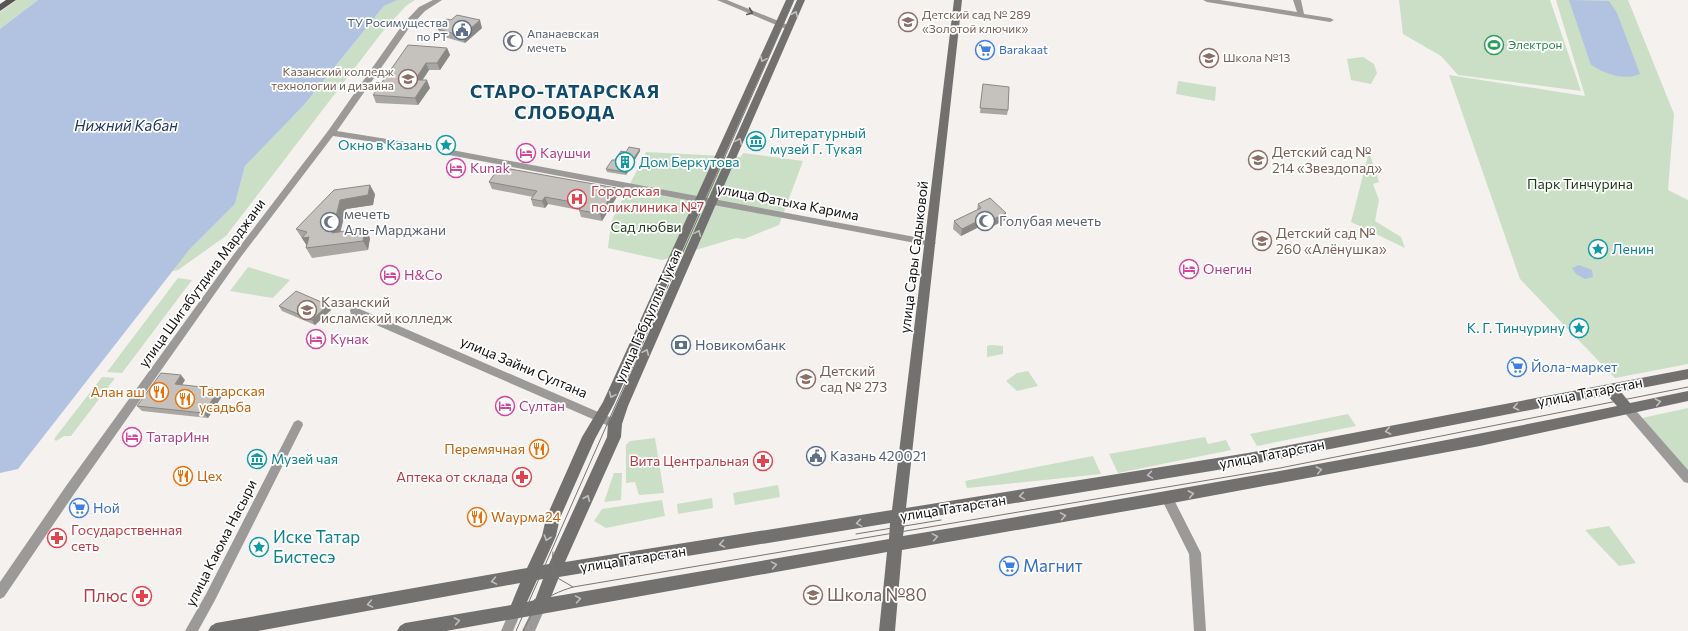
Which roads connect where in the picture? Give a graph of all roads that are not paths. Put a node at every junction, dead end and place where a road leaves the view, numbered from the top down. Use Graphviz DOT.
graph roads {
  1 [pos="4,0"];
  2 [pos="12,0"];
  3 [pos="438,0"];
  4 [pos="721,0"];
  5 [pos="790,0"];
  6 [pos="801,0"];
  7 [pos="958,0"];
  8 [pos="1207,0"];
  9 [pos="1297,0"];
  10 [pos="0,3"];
  11 [pos="0,8"];
  12 [pos="1301,15"];
  13 [pos="1330,20"];
  14 [pos="784,25"];
  15 [pos="331,132"];
  16 [pos="412,146"];
  17 [pos="452,153"];
  18 [pos="706,201"];
  19 [pos="931,243"];
  20 [pos="356,311"];
  21 [pos="1688,374"];
  22 [pos="1609,388"];
  23 [pos="1688,396"];
  24 [pos="1627,408"];
  25 [pos="601,417"];
  26 [pos="615,424"];
  27 [pos="298,425"];
  28 [pos="1688,478"];
  29 [pos="1167,498"];
  30 [pos="898,517"];
  31 [pos="896,544"];
  32 [pos="553,571"];
  33 [pos="532,574"];
  34 [pos="0,593"];
  35 [pos="540,606"];
  36 [pos="516,610"];
  37 [pos="191,631"];
  38 [pos="216,631"];
  39 [pos="405,631"];
  40 [pos="507,631"];
  41 [pos="528,631"];
  42 [pos="887,631"];
  43 [pos="1200,631"];
  1 -- 10 [label="main road"];
  2 -- 11 [label="main road"];
  3 -- 15 [label="street, улица Шигабутдина Марджани"];
  4 -- 14 [label="street, one-way"];
  5 -- 14 [label="main road, улица Габдуллы Тукая"];
  14 -- 6 [label="main road, улица Габдуллы Тукая, one-way"];
  7 -- 19 [label="main road, улица Сары Садыковой"];
  8 -- 12 [label="street"];
  9 -- 12 [label="street"];
  12 -- 13 [label="street"];
  14 -- 18 [label="main road, улица Габдуллы Тукая"];
  15 -- 16 [label="street"];
  15 -- 34 [label="street, улица Шигабутдина Марджани"];
  17 -- 18 [label="street, улица Фатыха Карима"];
  18 -- 19 [label="street, улица Фатыха Карима"];
  18 -- 25 [label="main road, улица Габдуллы Тукая, one-way"];
  26 -- 18 [label="main road, улица Габдуллы Тукая, one-way"];
  19 -- 30 [label="main road, улица Сары Садыковой"];
  20 -- 25 [label="street, улица Зайни Султана"];
  21 -- 22 [label="main road, улица Татарстан"];
  22 -- 24 [label="main road"];
  22 -- 30 [label="main road, улица Татарстан, one-way"];
  24 -- 23 [label="main road, улица Татарстан, one-way"];
  24 -- 28 [label="street"];
  29 -- 24 [label="main road, улица Татарстан, one-way"];
  25 -- 26 [label="street, улица Зайни Султана"];
  25 -- 33 [label="main road, улица Габдуллы Тукая, one-way"];
  32 -- 26 [label="main road, улица Габдуллы Тукая, one-way"];
  27 -- 37 [label="street, улица Каюма Насыри"];
  31 -- 29 [label="main road, улица Татарстан, one-way"];
  29 -- 43 [label="street"];
  30 -- 31 [label="main road, улица Сары Садыковой"];
  30 -- 32 [label="main road, улица Татарстан, one-way"];
  35 -- 31 [label="main road, улица Татарстан, one-way"];
  31 -- 42 [label="main road, улица Сары Садыковой"];
  32 -- 33 [label="main road, улица Татарстан"];
  32 -- 35 [label="main road, улица Габдуллы Тукая"];
  33 -- 36 [label="main road, улица Габдуллы Тукая"];
  33 -- 38 [label="main road, улица Татарстан, one-way"];
  35 -- 36 [label="main road, улица Татарстан"];
  35 -- 41 [label="street, улица Габдуллы Тукая"];
  39 -- 36 [label="main road, улица Татарстан, one-way"];
  36 -- 40 [label="street, улица Габдуллы Тукая"];
}
